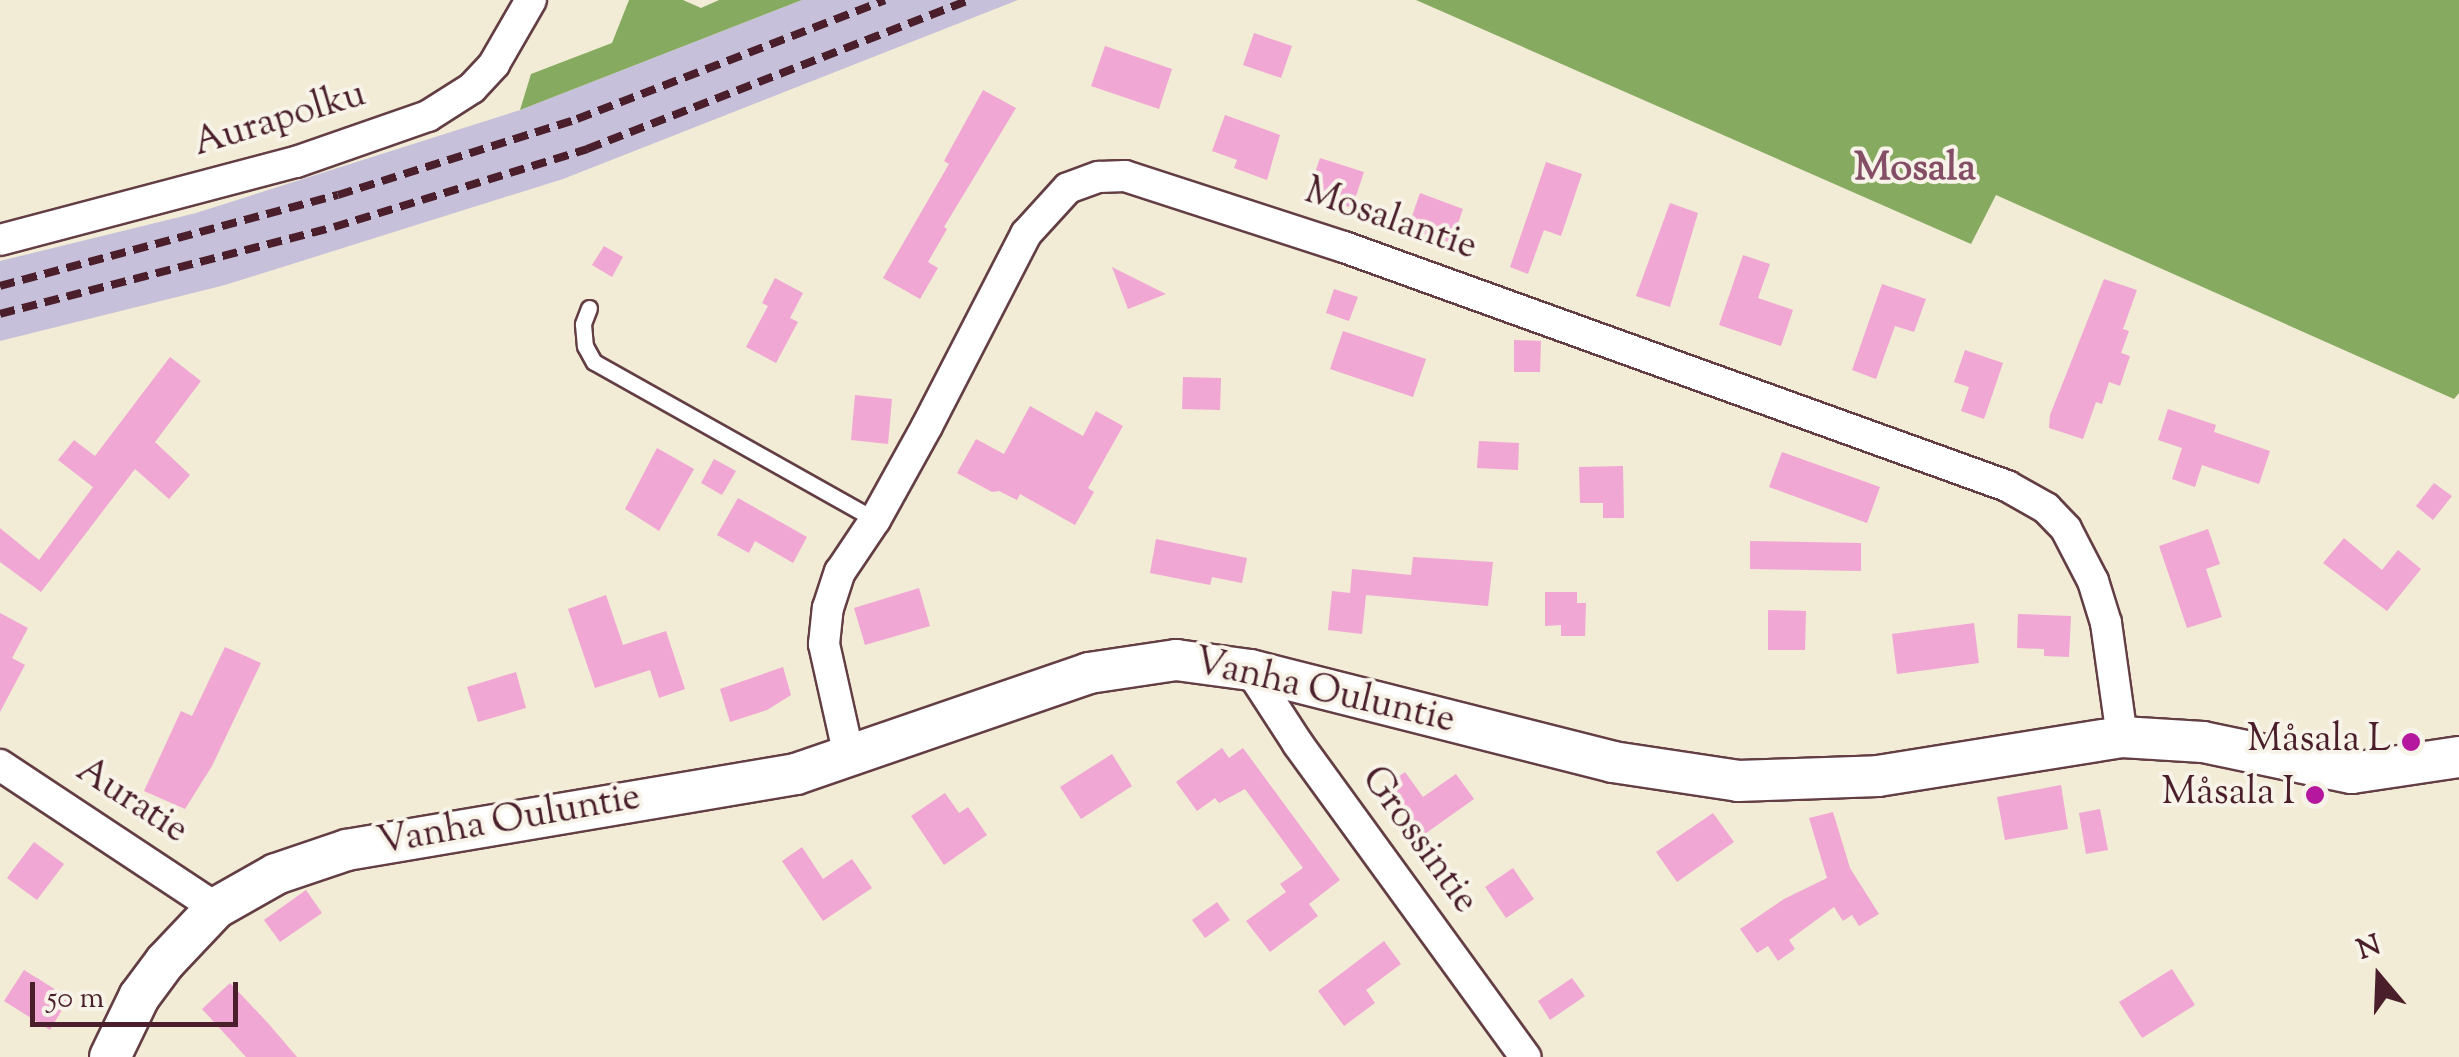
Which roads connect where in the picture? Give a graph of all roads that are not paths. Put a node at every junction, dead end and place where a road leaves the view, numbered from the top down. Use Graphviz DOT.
graph roads {
  1 [pos="530,0"];
  2 [pos="0,240"];
  3 [pos="589,308"];
  4 [pos="876,520"];
  5 [pos="1250,670"];
  6 [pos="2122,737"];
  7 [pos="849,756"];
  8 [pos="2459,756"];
  9 [pos="0,764"];
  10 [pos="216,908"];
  11 [pos="110,1057"];
  12 [pos="1525,1057"];
  1 -- 2 [label="street, Aurapolku"];
  3 -- 4 [label="lane"];
  4 -- 6 [label="street, Mosalantie"];
  4 -- 7 [label="street, Mosalantie"];
  5 -- 6 [label="street, Vanha Ouluntie"];
  5 -- 7 [label="street, Vanha Ouluntie"];
  5 -- 12 [label="street, Grossintie"];
  6 -- 8 [label="street, Vanha Ouluntie"];
  7 -- 10 [label="street, Vanha Ouluntie"];
  9 -- 10 [label="street, Auratie"];
  10 -- 11 [label="street, Vanha Ouluntie"];
}
